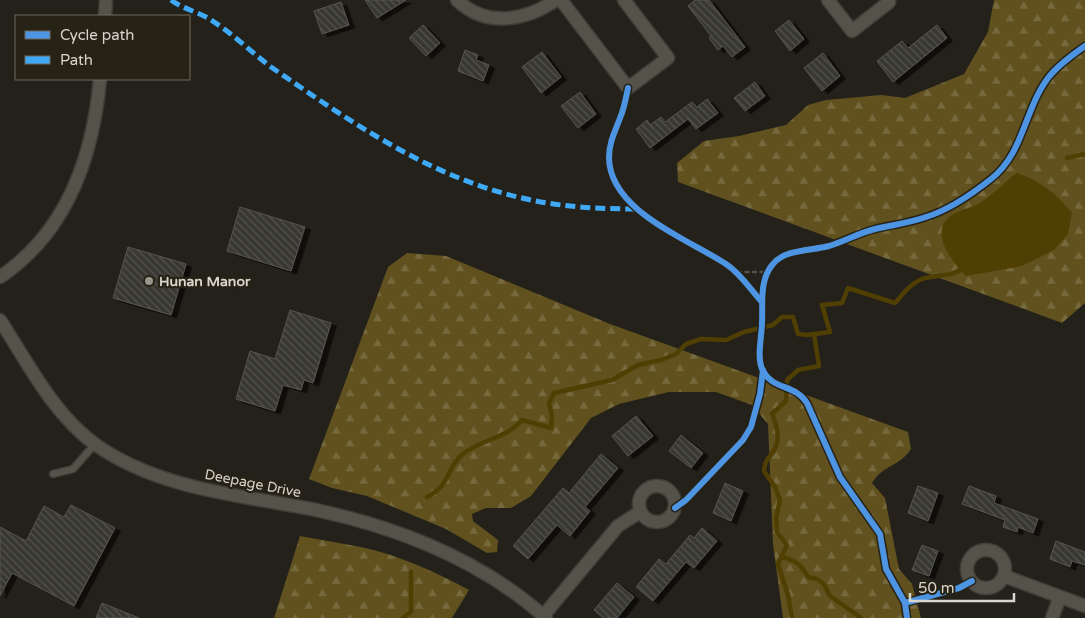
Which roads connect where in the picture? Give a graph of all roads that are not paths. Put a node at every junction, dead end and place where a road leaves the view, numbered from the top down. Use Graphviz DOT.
graph roads {
  1 [pos="106,0"];
  2 [pos="457,0"];
  3 [pos="556,0"];
  4 [pos="561,0"];
  5 [pos="624,0"];
  6 [pos="828,0"];
  7 [pos="888,0"];
  8 [pos="105,15"];
  9 [pos="100,80"];
  10 [pos="0,277"];
  11 [pos="0,320"];
  12 [pos="95,444"];
  13 [pos="53,474"];
  14 [pos="640,512"];
  15 [pos="1004,576"];
  16 [pos="1060,597"];
  17 [pos="1085,606"];
  18 [pos="545,617"];
  19 [pos="1052,618"];
  1 -- 8 [label="street"];
  2 -- 3 [label="street"];
  4 -- 5 [label="street"];
  6 -- 7 [label="street"];
  9 -- 10 [label="street"];
  11 -- 12 [label="street, Deepage Drive"];
  12 -- 13 [label="lane"];
  12 -- 18 [label="street, Deepage Drive"];
  14 -- 14 [label="street"];
  14 -- 18 [label="street"];
  15 -- 15 [label="street"];
  15 -- 16 [label="street"];
  16 -- 17 [label="street"];
  16 -- 19 [label="street"];
}
